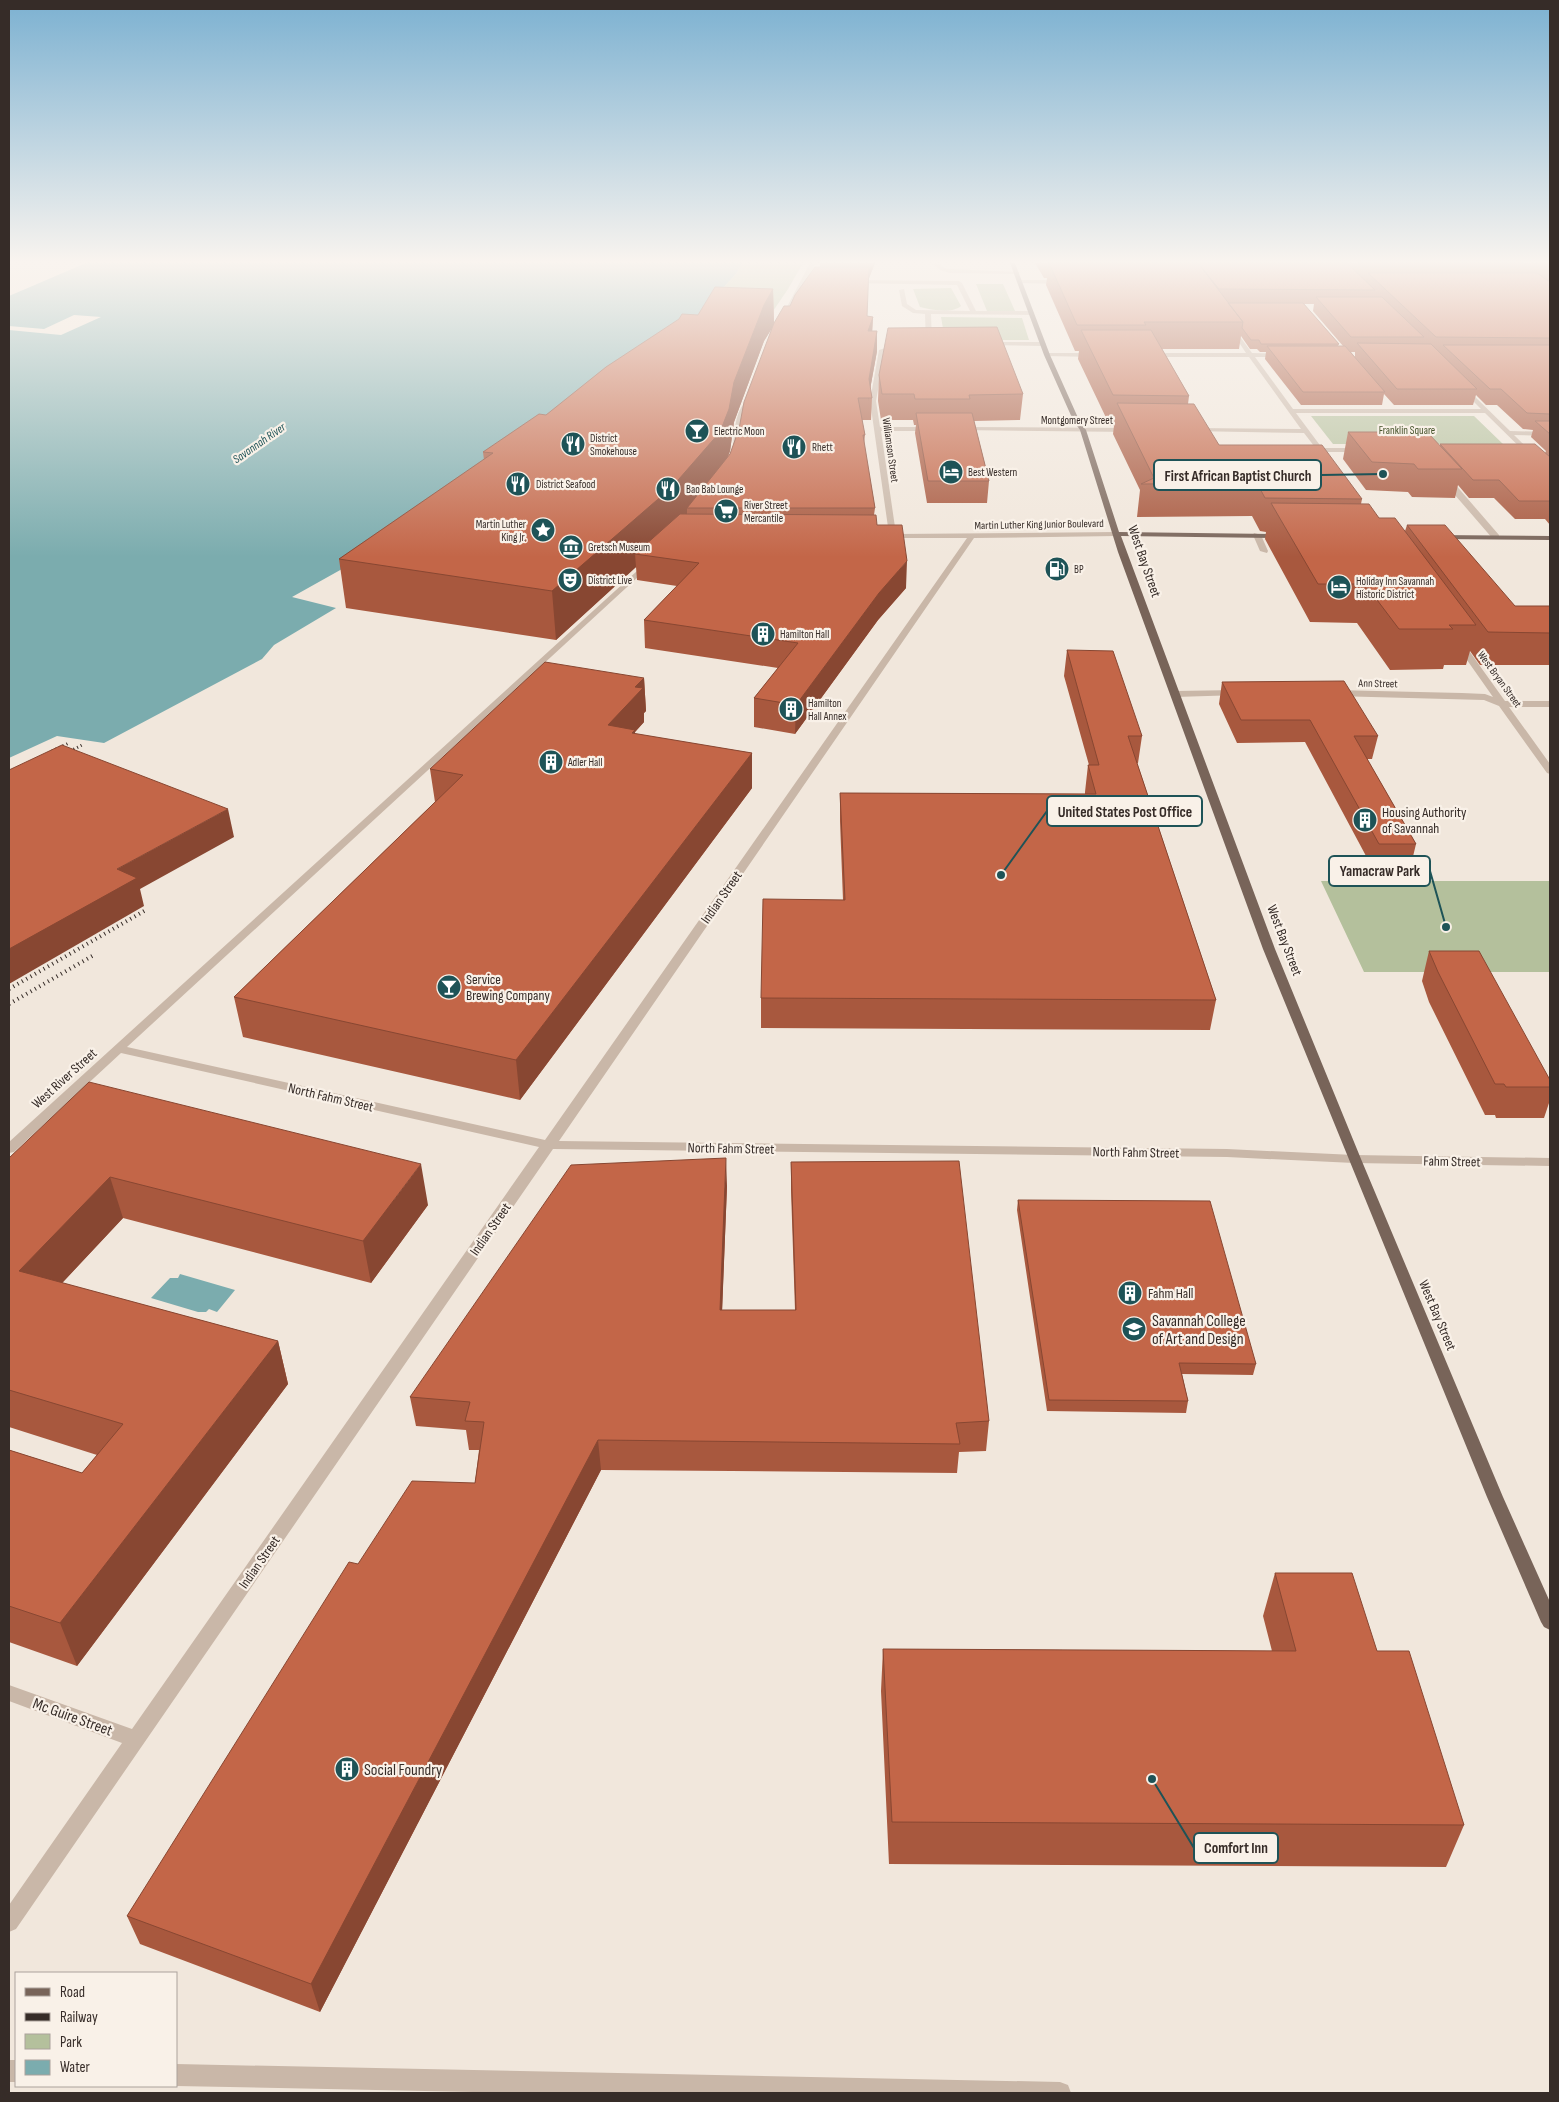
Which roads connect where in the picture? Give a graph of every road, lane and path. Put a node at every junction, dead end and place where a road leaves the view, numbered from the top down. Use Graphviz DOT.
graph roads {
  1 [pos="880,361"];
  2 [pos="1051,361"];
  3 [pos="1254,361"];
  4 [pos="1461,386"];
  5 [pos="748,399"];
  6 [pos="1387,404"];
  7 [pos="1291,411"];
  8 [pos="1393,411"];
  9 [pos="1487,411"];
  10 [pos="878,429"];
  11 [pos="943,429"];
  12 [pos="953,429"];
  13 [pos="1083,430"];
  14 [pos="1136,430"];
  15 [pos="1181,430"];
  16 [pos="1306,430"];
  17 [pos="1510,434"];
  18 [pos="1550,434"];
  19 [pos="1320,450"];
  20 [pos="1366,450"];
  21 [pos="1518,450"];
  22 [pos="1527,450"];
  23 [pos="732,460"];
  24 [pos="1329,463"];
  25 [pos="1439,471"];
  26 [pos="1550,474"];
  27 [pos="1116,534"];
  28 [pos="1257,535"];
  29 [pos="883,536"];
  30 [pos="893,536"];
  31 [pos="971,536"];
  32 [pos="1286,536"];
  33 [pos="1432,537"];
  34 [pos="1496,537"];
  35 [pos="1550,538"];
  36 [pos="1264,551"];
  37 [pos="653,559"];
  38 [pos="1452,634"];
  39 [pos="1250,693"];
  40 [pos="1324,693"];
  41 [pos="1175,694"];
  42 [pos="1503,704"];
  43 [pos="1550,704"];
  44 [pos="1550,771"];
  45 [pos="118,1049"];
  46 [pos="548,1145"];
  47 [pos="9,1149"];
  48 [pos="1354,1159"];
  49 [pos="1550,1162"];
  50 [pos="1550,1622"];
  51 [pos="9,1693"];
  52 [pos="136,1739"];
  53 [pos="9,1922"];
  54 [pos="178,2074"];
  55 [pos="1060,2093"];
  1 -- 10 [label="street, Williamson Street"];
  2 -- 13 [label="main road, West Bay Street"];
  3 -- 7 [label="street"];
  4 -- 9 [label="street"];
  5 -- 23 [label="street"];
  6 -- 8 [label="street"];
  7 -- 8 [label="street"];
  7 -- 16 [label="street"];
  8 -- 9 [label="street"];
  9 -- 17 [label="street"];
  10 -- 11 [label="street"];
  10 -- 30 [label="street, Williamson Street"];
  12 -- 13 [label="street, Montgomery Street"];
  13 -- 14 [label="street, Montgomery Street"];
  13 -- 27 [label="main road, West Bay Street"];
  15 -- 16 [label="street"];
  16 -- 19 [label="street"];
  17 -- 18 [label="street"];
  17 -- 22 [label="street"];
  19 -- 20 [label="street"];
  19 -- 24 [label="street"];
  21 -- 22 [label="street"];
  22 -- 26 [label="street"];
  25 -- 34 [label="street"];
  27 -- 28 [label="main road, Martin Luther King Junior Boulevard"];
  27 -- 31 [label="street, Martin Luther King Junior Boulevard"];
  27 -- 41 [label="main road, West Bay Street"];
  28 -- 32 [label="main road, Martin Luther King Junior Boulevard"];
  28 -- 36 [label="street"];
  29 -- 30 [label="street, Martin Luther King Junior Boulevard"];
  30 -- 31 [label="street, Martin Luther King Junior Boulevard"];
  31 -- 46 [label="street, Indian Street"];
  33 -- 34 [label="main road"];
  34 -- 35 [label="main road"];
  37 -- 45 [label="street, West River Street"];
  38 -- 42 [label="street, West Bryan Street"];
  39 -- 41 [label="street"];
  40 -- 42 [label="street, Ann Street"];
  41 -- 48 [label="main road, West Bay Street"];
  42 -- 43 [label="street, Ann Street"];
  42 -- 44 [label="street, West Bryan Street"];
  45 -- 46 [label="street, North Fahm Street"];
  45 -- 47 [label="street, West River Street"];
  46 -- 48 [label="street, North Fahm Street"];
  46 -- 52 [label="street, Indian Street"];
  48 -- 49 [label="street, Fahm Street"];
  48 -- 50 [label="main road, West Bay Street"];
  51 -- 52 [label="street, Mc Guire Street"];
  52 -- 53 [label="street, Indian Street"];
  54 -- 55 [label="street"];
}
